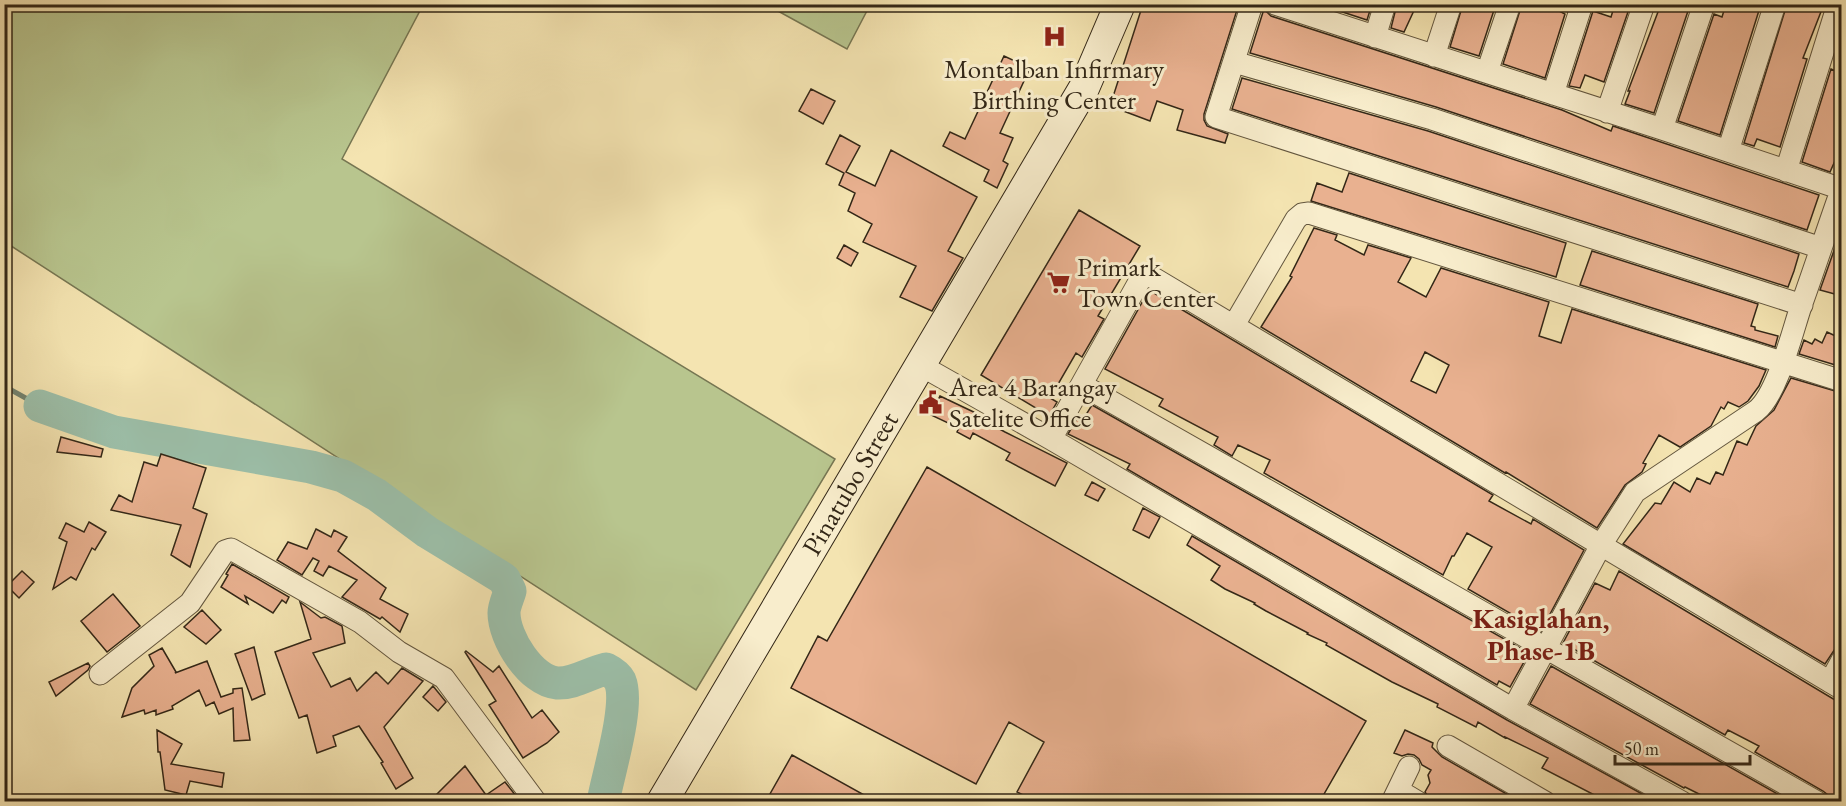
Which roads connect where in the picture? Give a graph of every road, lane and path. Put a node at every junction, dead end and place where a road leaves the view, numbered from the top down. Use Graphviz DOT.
graph roads {
  1 [pos="1120,4"];
  2 [pos="1252,4"];
  3 [pos="1275,4"];
  4 [pos="1385,4"];
  5 [pos="1451,4"];
  6 [pos="1510,4"];
  7 [pos="1582,4"];
  8 [pos="1644,4"];
  9 [pos="1704,4"];
  10 [pos="1775,4"];
  11 [pos="1838,4"];
  12 [pos="1312,10"];
  13 [pos="1375,37"];
  14 [pos="1434,56"];
  15 [pos="1234,62"];
  16 [pos="1487,72"];
  17 [pos="1553,94"];
  18 [pos="1607,112"];
  19 [pos="1662,129"];
  20 [pos="1728,151"];
  21 [pos="1786,171"];
  22 [pos="1841,189"];
  23 [pos="1821,248"];
  24 [pos="1802,305"];
  25 [pos="1234,325"];
  26 [pos="1783,362"];
  27 [pos="920,365"];
  28 [pos="1842,381"];
  29 [pos="1082,385"];
  30 [pos="1051,438"];
  31 [pos="1601,545"];
  32 [pos="1547,648"];
  33 [pos="1842,660"];
  34 [pos="99,674"];
  35 [pos="1836,686"];
  36 [pos="1513,709"];
  37 [pos="1448,746"];
  38 [pos="1409,767"];
  39 [pos="1395,796"];
  40 [pos="536,801"];
  41 [pos="662,801"];
  42 [pos="1418,801"];
  43 [pos="1545,801"];
  44 [pos="1682,801"];
  45 [pos="1816,801"];
  1 -- 27 [label="street, Pinatubo Street"];
  2 -- 15 [label="street"];
  3 -- 12 [label="street"];
  4 -- 13 [label="street"];
  5 -- 14 [label="street"];
  6 -- 16 [label="street"];
  7 -- 17 [label="street"];
  8 -- 18 [label="street"];
  9 -- 19 [label="street"];
  10 -- 20 [label="street"];
  11 -- 21 [label="street"];
  12 -- 13 [label="street"];
  13 -- 14 [label="street"];
  14 -- 16 [label="street"];
  15 -- 23 [label="street"];
  15 -- 24 [label="street"];
  16 -- 17 [label="street"];
  17 -- 18 [label="street"];
  18 -- 19 [label="street"];
  19 -- 20 [label="street"];
  20 -- 21 [label="street"];
  21 -- 22 [label="street"];
  22 -- 23 [label="street"];
  23 -- 24 [label="street"];
  24 -- 26 [label="street"];
  25 -- 26 [label="street"];
  25 -- 29 [label="street"];
  25 -- 31 [label="street"];
  26 -- 28 [label="street"];
  26 -- 31 [label="street"];
  27 -- 30 [label="street"];
  27 -- 41 [label="street, Pinatubo Street"];
  29 -- 30 [label="street"];
  29 -- 32 [label="street"];
  30 -- 36 [label="street"];
  31 -- 32 [label="street"];
  31 -- 35 [label="street"];
  32 -- 36 [label="street"];
  32 -- 45 [label="street"];
  33 -- 35 [label="street"];
  34 -- 40 [label="street"];
  36 -- 44 [label="street"];
  37 -- 43 [label="street"];
  38 -- 39 [label="street"];
  39 -- 42 [label="street"];
}
